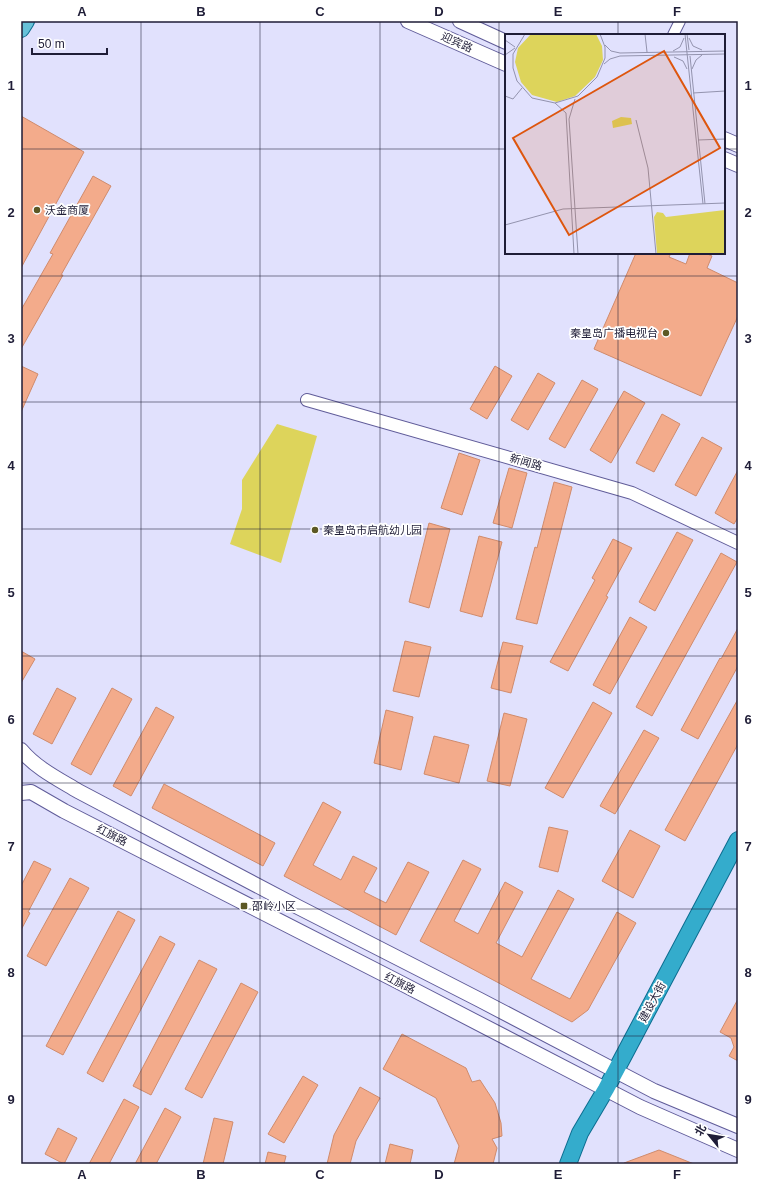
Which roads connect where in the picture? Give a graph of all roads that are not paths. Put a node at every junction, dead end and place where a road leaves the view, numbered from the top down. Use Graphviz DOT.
graph roads {
  1 [pos="26,21"];
  2 [pos="408,21"];
  3 [pos="460,21"];
  4 [pos="680,21"];
  5 [pos="21,29"];
  6 [pos="674,34"];
  7 [pos="505,42"];
  8 [pos="505,64"];
  9 [pos="725,139"];
  10 [pos="738,145"];
  11 [pos="725,159"];
  12 [pos="738,165"];
  13 [pos="307,400"];
  14 [pos="738,544"];
  15 [pos="21,750"];
  16 [pos="21,793"];
  17 [pos="738,840"];
  18 [pos="616,1070"];
  19 [pos="606,1089"];
  20 [pos="738,1126"];
  21 [pos="738,1150"];
  22 [pos="568,1164"];
  1 -- 5 [label="main road"];
  2 -- 8 [label="main road, 迎宾路"];
  3 -- 7 [label="main road, 迎宾路"];
  4 -- 6 [label="street"];
  9 -- 10 [label="main road"];
  11 -- 12 [label="main road"];
  13 -- 14 [label="street, 新闻路"];
  15 -- 18 [label="main road"];
  16 -- 19 [label="main road, 红旗路"];
  17 -- 18 [label="highway, 建设大街"];
  18 -- 19 [label="highway, 建设大街"];
  18 -- 20 [label="main road"];
  19 -- 21 [label="main road, 红旗路"];
  19 -- 22 [label="highway, 建设大街"];
}
